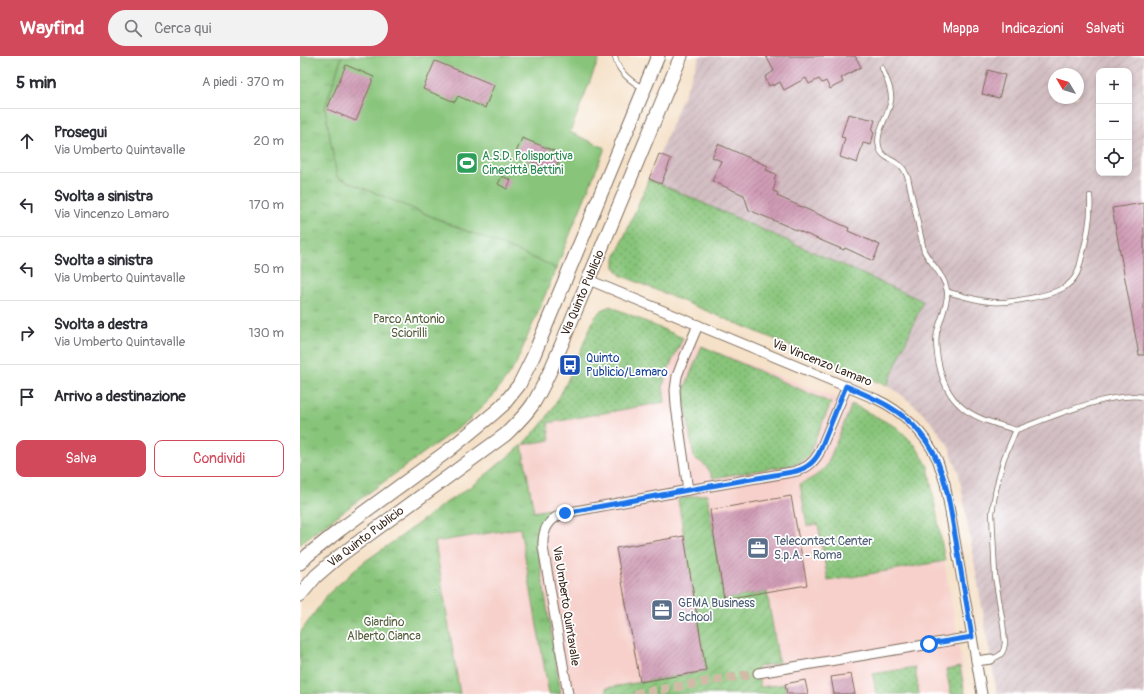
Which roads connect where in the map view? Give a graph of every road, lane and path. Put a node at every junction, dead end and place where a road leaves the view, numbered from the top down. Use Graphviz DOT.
graph roads {
  1 [pos="615,56"];
  2 [pos="658,56"];
  3 [pos="681,56"];
  4 [pos="882,68"];
  5 [pos="644,89"];
  6 [pos="1090,196"];
  7 [pos="573,260"];
  8 [pos="589,280"];
  9 [pos="948,292"];
  10 [pos="698,325"];
  11 [pos="846,386"];
  12 [pos="1144,397"];
  13 [pos="1016,430"];
  14 [pos="688,490"];
  15 [pos="300,563"];
  16 [pos="300,595"];
  17 [pos="972,637"];
  18 [pos="991,659"];
  19 [pos="976,661"];
  20 [pos="758,673"];
  21 [pos="568,694"];
  22 [pos="982,694"];
  1 -- 5 [label="lane"];
  2 -- 5 [label="street, Via Quinto Publicio"];
  3 -- 8 [label="street, Via Quinto Publicio"];
  4 -- 9 [label="lane"];
  5 -- 7 [label="street, Via Quinto Publicio"];
  6 -- 9 [label="lane"];
  7 -- 8 [label="street"];
  7 -- 15 [label="street, Via Quinto Publicio"];
  8 -- 10 [label="street, Via Vincenzo Lamaro"];
  8 -- 16 [label="street, Via Quinto Publicio"];
  9 -- 13 [label="lane"];
  10 -- 11 [label="street, Via Vincenzo Lamaro"];
  10 -- 14 [label="street"];
  11 -- 14 [label="street, Via Umberto Quintavalle"];
  11 -- 17 [label="street, Via Vincenzo Lamaro"];
  12 -- 13 [label="lane"];
  13 -- 18 [label="lane"];
  14 -- 21 [label="street, Via Umberto Quintavalle"];
  17 -- 19 [label="street, Via Vincenzo Lamaro"];
  17 -- 20 [label="street"];
  18 -- 19 [label="street"];
  19 -- 22 [label="street, Via Vincenzo Lamaro"];
}
